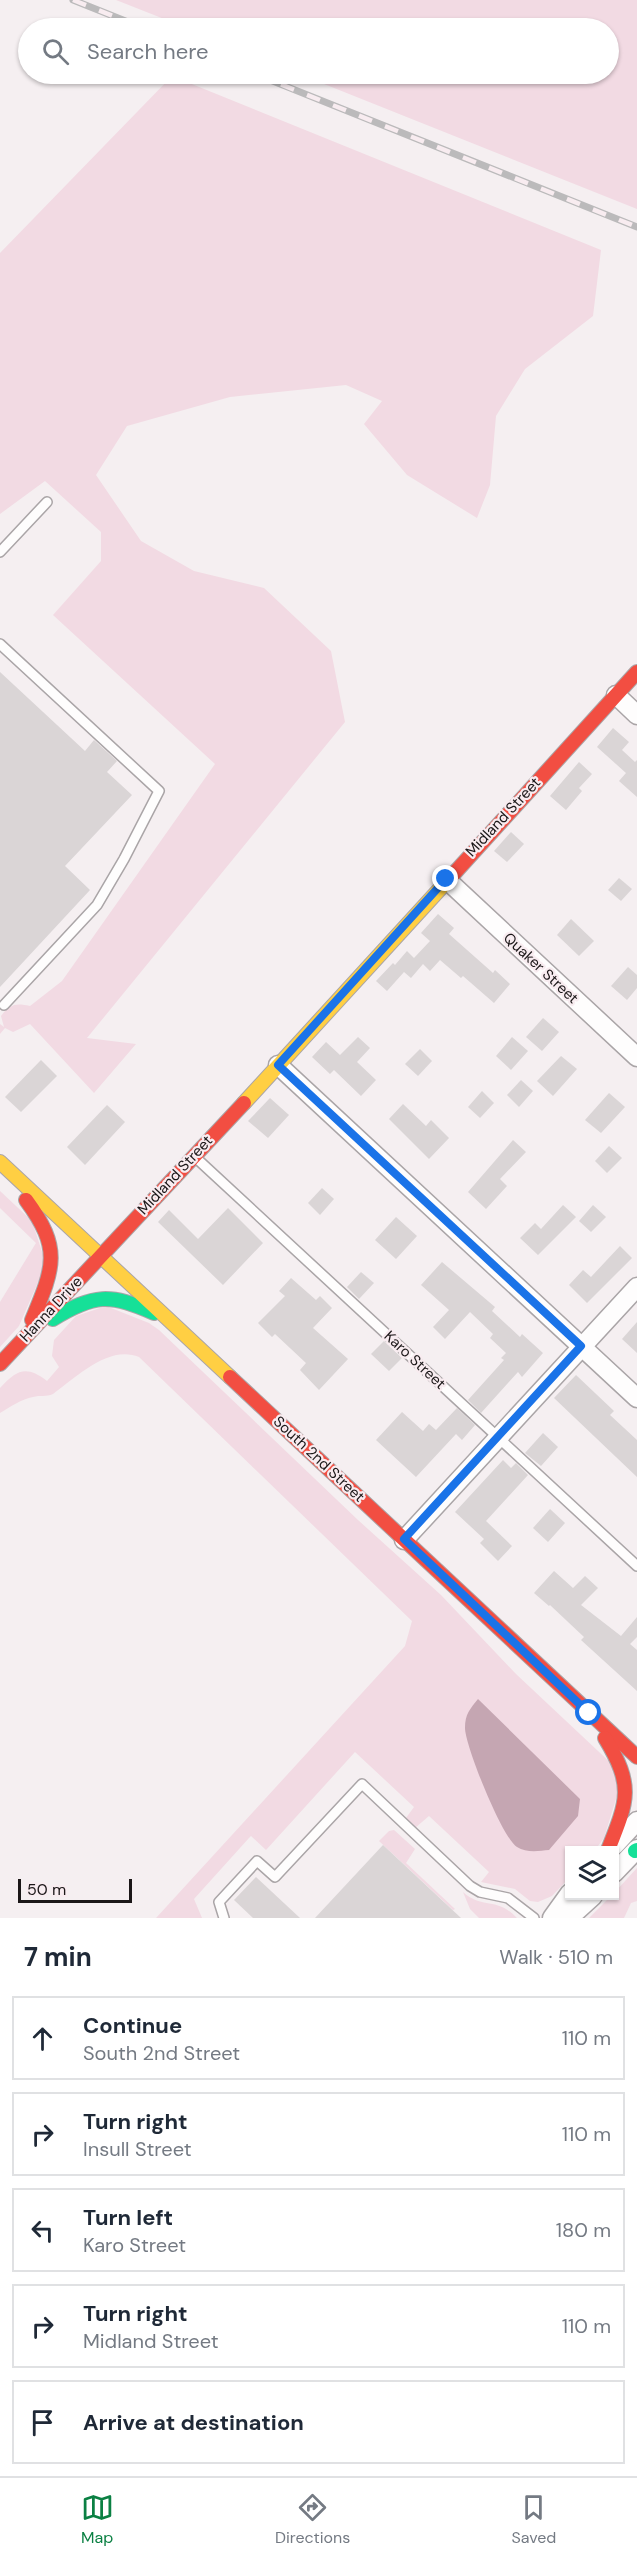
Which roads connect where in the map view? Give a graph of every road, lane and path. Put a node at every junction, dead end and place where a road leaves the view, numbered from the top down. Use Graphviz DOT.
graph roads {
  1 [pos="47,502"];
  2 [pos="0,552"];
  3 [pos="0,644"];
  4 [pos="637,672"];
  5 [pos="616,695"];
  6 [pos="637,715"];
  7 [pos="446,879"];
  8 [pos="4,1005"];
  9 [pos="637,1057"];
  10 [pos="278,1065"];
  11 [pos="194,1155"];
  12 [pos="0,1162"];
  13 [pos="0,1168"];
  14 [pos="101,1254"];
  15 [pos="637,1287"];
  16 [pos="173,1322"];
  17 [pos="25,1337"];
  18 [pos="581,1346"];
  19 [pos="0,1364"];
  20 [pos="637,1398"];
  21 [pos="498,1437"];
  22 [pos="404,1539"];
  23 [pos="637,1566"];
  24 [pos="589,1713"];
  25 [pos="637,1757"];
  26 [pos="637,1821"];
  27 [pos="611,1846"];
  28 [pos="614,1846"];
  29 [pos="636,1850"];
  30 [pos="619,1869"];
  31 [pos="565,1900"];
  32 [pos="589,1900"];
  33 [pos="224,1918"];
  34 [pos="534,1918"];
  35 [pos="552,1918"];
  36 [pos="569,1918"];
  1 -- 2 [label="lane"];
  3 -- 8 [label="lane"];
  4 -- 5 [label="main road, Midland Street"];
  5 -- 6 [label="street"];
  5 -- 7 [label="main road, Midland Street"];
  7 -- 9 [label="street, Quaker Street"];
  7 -- 10 [label="main road, Midland Street"];
  10 -- 11 [label="main road, Midland Street"];
  10 -- 18 [label="street"];
  11 -- 14 [label="main road, Midland Street"];
  11 -- 21 [label="lane, Karo Street"];
  12 -- 14 [label="main road, South 2nd Street"];
  13 -- 17 [label="main road"];
  14 -- 16 [label="main road, South 2nd Street"];
  14 -- 17 [label="main road, Hanna Drive"];
  15 -- 18 [label="street"];
  16 -- 17 [label="main road"];
  16 -- 22 [label="main road, South 2nd Street"];
  17 -- 19 [label="main road, Hanna Drive"];
  18 -- 20 [label="street"];
  18 -- 21 [label="street"];
  21 -- 22 [label="street"];
  21 -- 23 [label="lane, Karo Street"];
  22 -- 24 [label="main road, South 2nd Street"];
  24 -- 25 [label="main road, South 2nd Street"];
  24 -- 27 [label="main road"];
  26 -- 28 [label="street"];
  29 -- 30 [label="street"];
  31 -- 35 [label="street"];
  32 -- 36 [label="street"];
  33 -- 34 [label="lane"];
}
